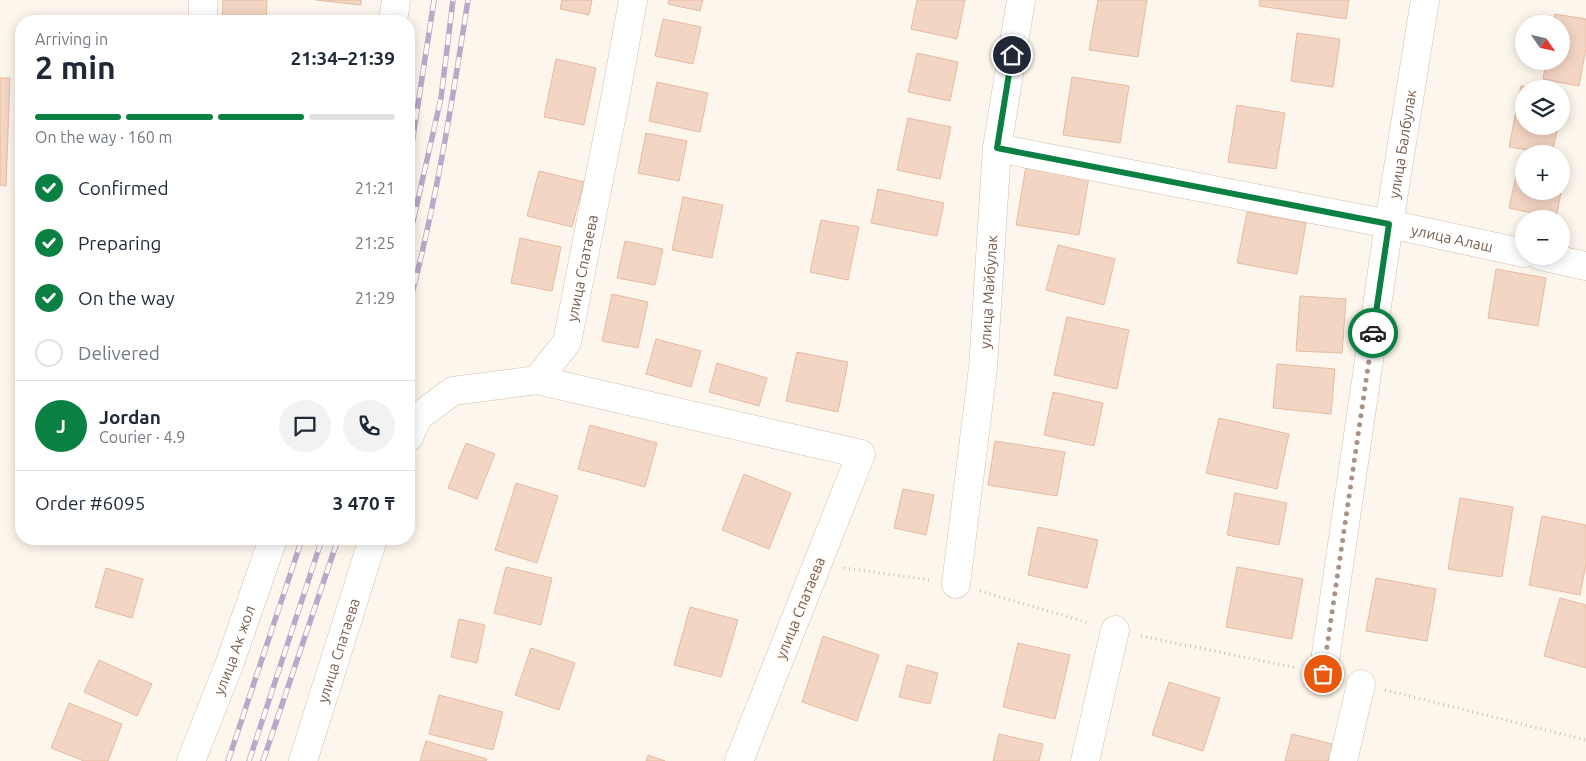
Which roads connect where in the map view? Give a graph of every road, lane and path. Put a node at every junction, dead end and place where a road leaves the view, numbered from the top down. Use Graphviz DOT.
graph roads {
  1 [pos="203,0"];
  2 [pos="396,0"];
  3 [pos="633,0"];
  4 [pos="1021,0"];
  5 [pos="1425,0"];
  6 [pos="203,15"];
  7 [pos="394,15"];
  8 [pos="997,148"];
  9 [pos="1389,224"];
  10 [pos="1515,251"];
  11 [pos="1570,262"];
  12 [pos="1586,266"];
  13 [pos="537,380"];
  14 [pos="415,423"];
  15 [pos="270,545"];
  16 [pos="371,545"];
  17 [pos="818,564"];
  18 [pos="956,584"];
  19 [pos="1115,630"];
  20 [pos="1323,674"];
  21 [pos="1361,684"];
  22 [pos="1586,740"];
  23 [pos="191,761"];
  24 [pos="303,761"];
  25 [pos="739,761"];
  26 [pos="1085,761"];
  27 [pos="1343,761"];
  1 -- 6 [label="street"];
  2 -- 7 [label="street"];
  3 -- 13 [label="street, улица Спатаева"];
  4 -- 8 [label="street, улица Майбулак"];
  5 -- 9 [label="street, улица Балбулак"];
  8 -- 9 [label="street, улица Алаш"];
  8 -- 18 [label="street, улица Майбулак"];
  9 -- 10 [label="street, улица Алаш"];
  9 -- 20 [label="street, улица Балбулак"];
  11 -- 12 [label="street"];
  13 -- 14 [label="street"];
  13 -- 17 [label="street, улица Спатаева"];
  15 -- 23 [label="street, улица Ак жол"];
  16 -- 24 [label="street, улица Спатаева"];
  17 -- 18 [label="path"];
  17 -- 25 [label="street, улица Спатаева"];
  18 -- 19 [label="path"];
  19 -- 20 [label="path"];
  19 -- 26 [label="street"];
  21 -- 22 [label="path"];
  21 -- 27 [label="street"];
}
